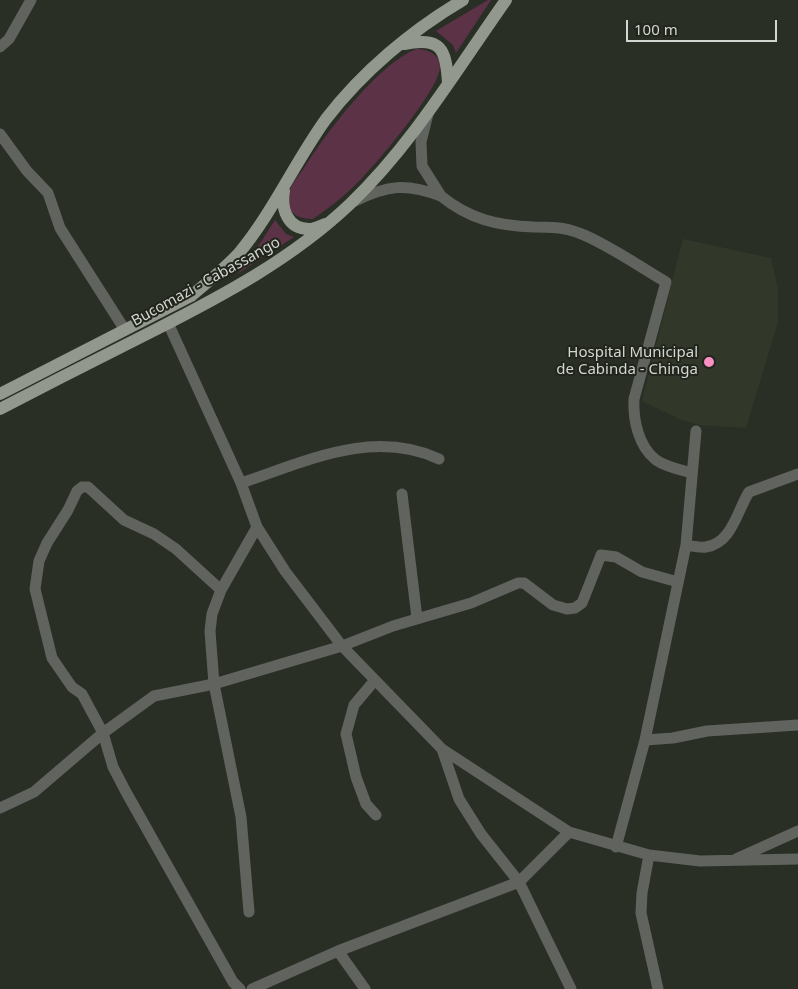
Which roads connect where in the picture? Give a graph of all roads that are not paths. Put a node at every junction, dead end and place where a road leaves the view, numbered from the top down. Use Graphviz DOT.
graph roads {
  1 [pos="31,0"];
  2 [pos="506,0"];
  3 [pos="459,1"];
  4 [pos="401,44"];
  5 [pos="0,47"];
  6 [pos="448,83"];
  7 [pos="429,108"];
  8 [pos="0,134"];
  9 [pos="286,181"];
  10 [pos="441,196"];
  11 [pos="351,203"];
  12 [pos="328,223"];
  13 [pos="168,323"];
  14 [pos="125,330"];
  15 [pos="0,394"];
  16 [pos="0,409"];
  17 [pos="696,431"];
  18 [pos="439,459"];
  19 [pos="692,473"];
  20 [pos="798,474"];
  21 [pos="241,483"];
  22 [pos="402,494"];
  23 [pos="257,527"];
  24 [pos="686,545"];
  25 [pos="678,582"];
  26 [pos="220,590"];
  27 [pos="417,618"];
  28 [pos="342,646"];
  29 [pos="375,680"];
  30 [pos="214,684"];
  31 [pos="798,725"];
  32 [pos="102,733"];
  33 [pos="645,740"];
  34 [pos="442,749"];
  35 [pos="0,808"];
  36 [pos="376,815"];
  37 [pos="798,830"];
  38 [pos="569,832"];
  39 [pos="616,846"];
  40 [pos="649,855"];
  41 [pos="798,859"];
  42 [pos="730,861"];
  43 [pos="519,882"];
  44 [pos="249,912"];
  45 [pos="338,952"];
  46 [pos="240,989"];
  47 [pos="252,989"];
  48 [pos="365,989"];
  49 [pos="571,989"];
  50 [pos="658,989"];
  1 -- 5 [label="street"];
  2 -- 6 [label="main road, Bucomazi - Cabassango"];
  3 -- 4 [label="main road, Bucomazi - Cabassango"];
  4 -- 6 [label="main road"];
  4 -- 9 [label="main road, Bucomazi - Cabassango"];
  6 -- 7 [label="main road, Bucomazi - Cabassango"];
  7 -- 10 [label="street"];
  7 -- 11 [label="main road, Bucomazi - Cabassango"];
  8 -- 14 [label="street"];
  9 -- 12 [label="main road"];
  9 -- 14 [label="main road, Bucomazi - Cabassango"];
  10 -- 11 [label="street"];
  10 -- 19 [label="street"];
  11 -- 12 [label="main road, Bucomazi - Cabassango"];
  12 -- 13 [label="main road, Bucomazi - Cabassango"];
  13 -- 16 [label="main road, Bucomazi - Cabassango"];
  13 -- 21 [label="street"];
  14 -- 15 [label="main road, Bucomazi - Cabassango"];
  17 -- 19 [label="street"];
  18 -- 21 [label="street"];
  19 -- 24 [label="street"];
  20 -- 24 [label="street"];
  21 -- 23 [label="street"];
  22 -- 27 [label="street"];
  23 -- 26 [label="street"];
  23 -- 28 [label="street"];
  24 -- 25 [label="street"];
  25 -- 27 [label="street"];
  25 -- 33 [label="street"];
  26 -- 30 [label="street"];
  26 -- 32 [label="street"];
  27 -- 28 [label="street"];
  28 -- 29 [label="street"];
  28 -- 30 [label="street"];
  29 -- 34 [label="street"];
  29 -- 36 [label="street"];
  30 -- 32 [label="street"];
  30 -- 44 [label="street"];
  31 -- 33 [label="street"];
  32 -- 35 [label="street"];
  32 -- 46 [label="street"];
  33 -- 39 [label="street"];
  34 -- 38 [label="street"];
  34 -- 43 [label="street"];
  37 -- 42 [label="street"];
  38 -- 39 [label="street"];
  38 -- 43 [label="street"];
  39 -- 40 [label="street"];
  40 -- 42 [label="street"];
  40 -- 50 [label="street"];
  41 -- 42 [label="street"];
  43 -- 45 [label="street"];
  43 -- 49 [label="street"];
  45 -- 47 [label="street"];
  45 -- 48 [label="street"];
}
